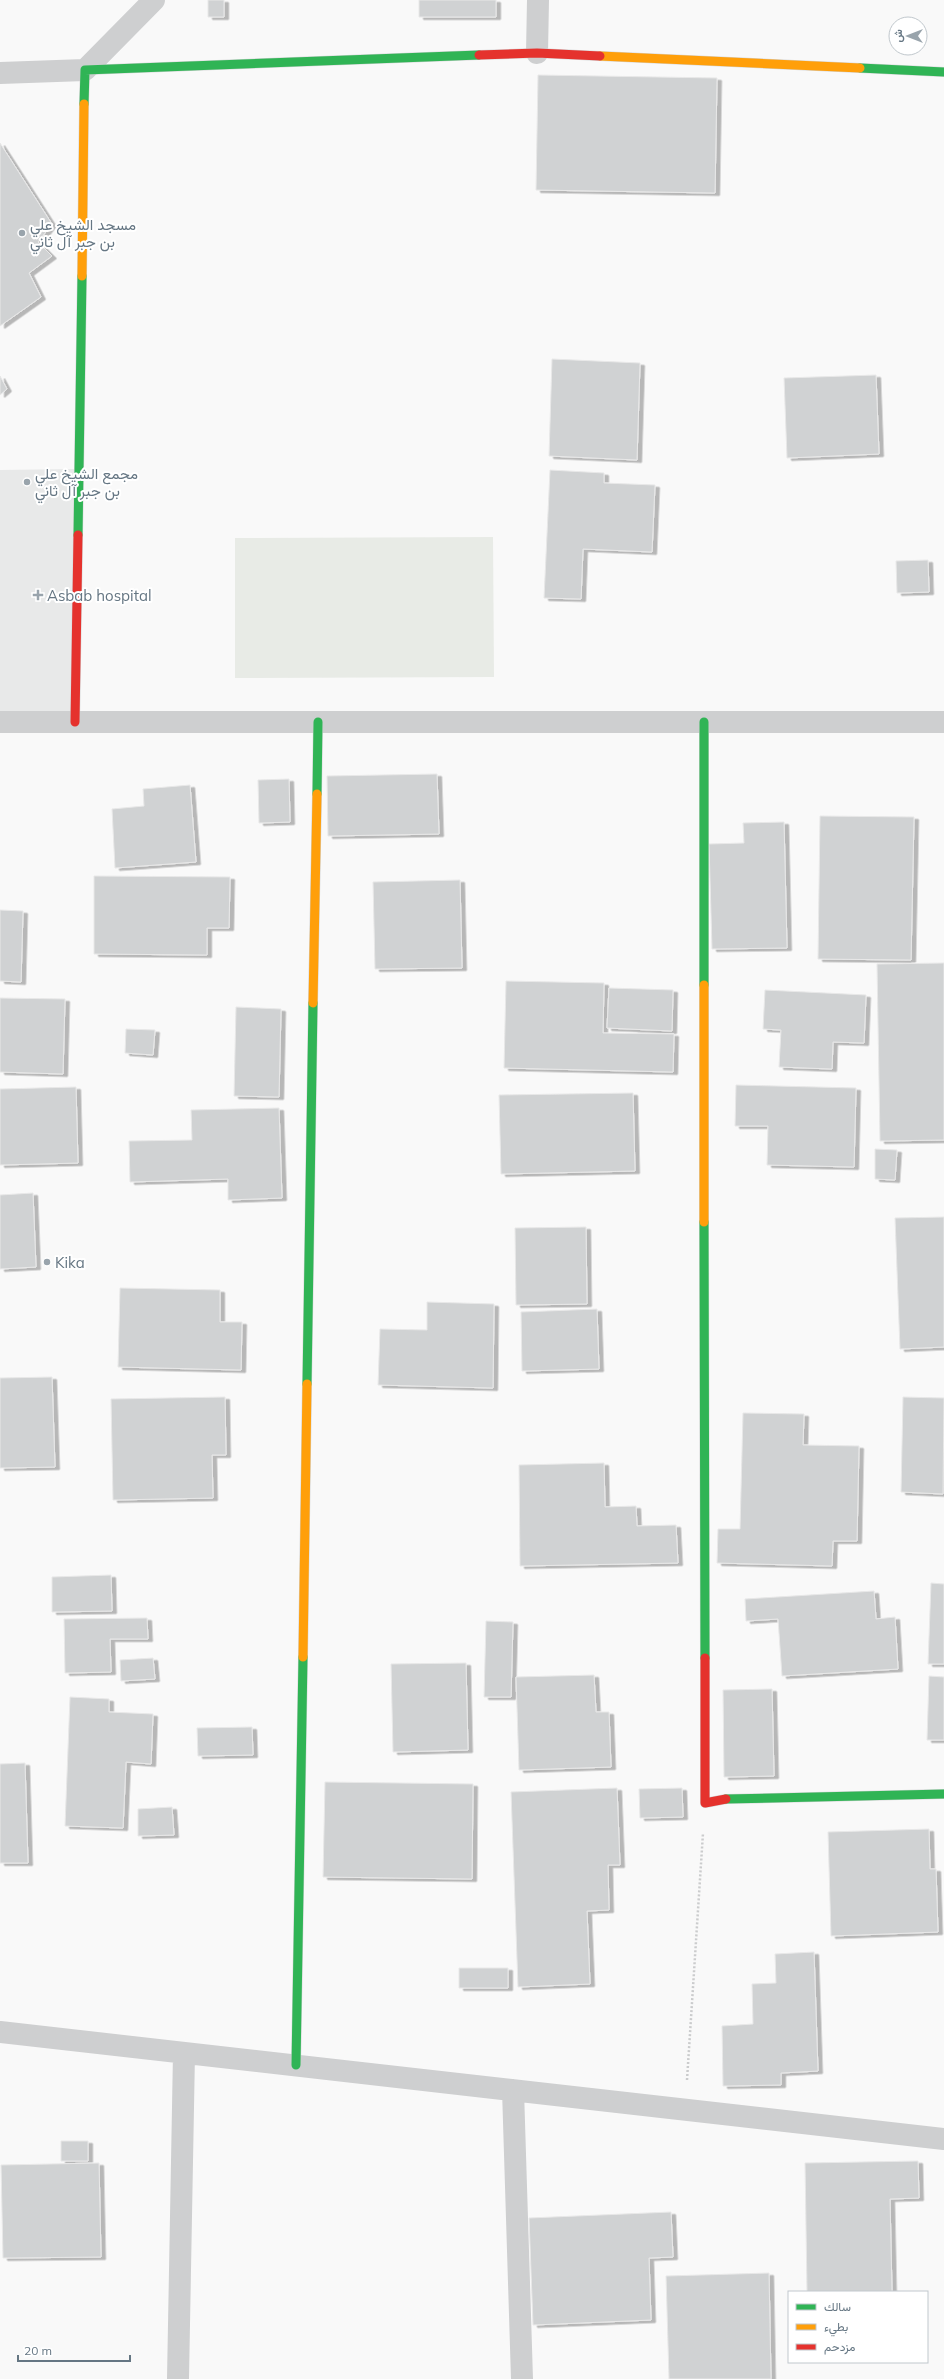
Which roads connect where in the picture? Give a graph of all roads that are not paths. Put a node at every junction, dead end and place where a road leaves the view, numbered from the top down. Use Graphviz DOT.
graph roads {
  1 [pos="154,0"];
  2 [pos="538,0"];
  3 [pos="537,53"];
  4 [pos="85,70"];
  5 [pos="944,72"];
  6 [pos="0,73"];
  7 [pos="0,722"];
  8 [pos="75,722"];
  9 [pos="318,722"];
  10 [pos="704,722"];
  11 [pos="944,722"];
  12 [pos="944,1794"];
  13 [pos="0,2032"];
  14 [pos="184,2053"];
  15 [pos="296,2065"];
  16 [pos="513,2090"];
  17 [pos="944,2139"];
  18 [pos="178,2379"];
  19 [pos="522,2379"];
  1 -- 4 [label="street"];
  2 -- 3 [label="street"];
  3 -- 4 [label="street"];
  3 -- 5 [label="street"];
  4 -- 6 [label="street"];
  4 -- 8 [label="street"];
  7 -- 8 [label="street"];
  8 -- 9 [label="street"];
  9 -- 10 [label="street"];
  9 -- 15 [label="street"];
  10 -- 11 [label="street"];
  10 -- 12 [label="street"];
  13 -- 14 [label="street"];
  14 -- 15 [label="street"];
  14 -- 18 [label="street"];
  15 -- 16 [label="street"];
  16 -- 17 [label="street"];
  16 -- 19 [label="street"];
}
